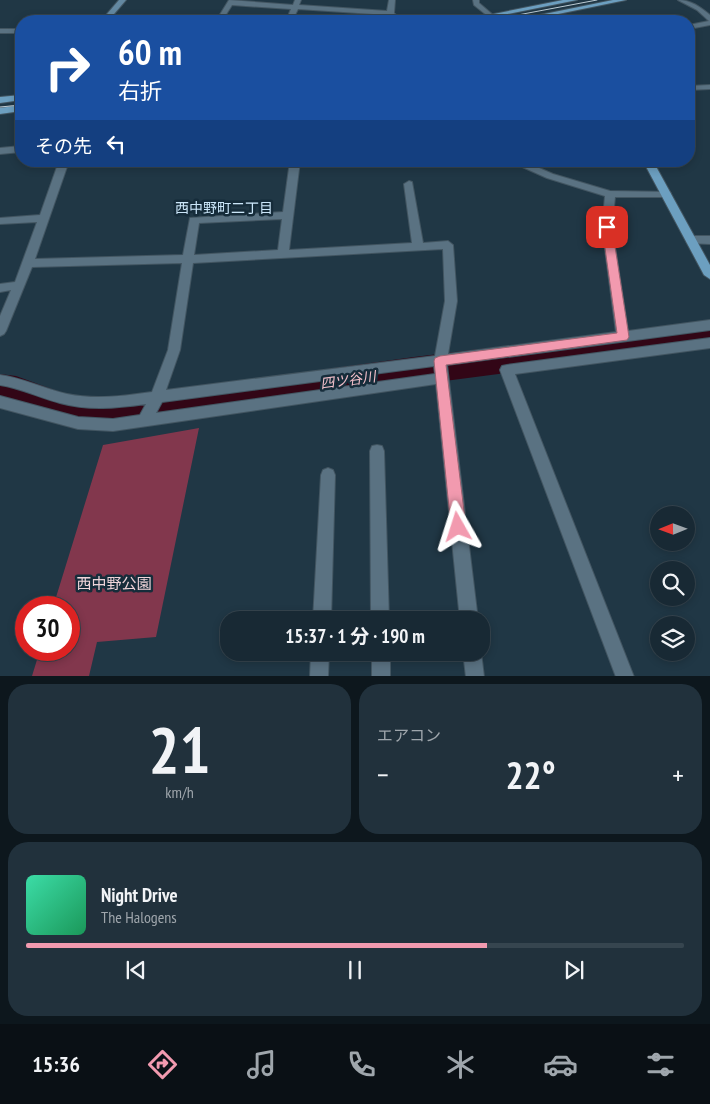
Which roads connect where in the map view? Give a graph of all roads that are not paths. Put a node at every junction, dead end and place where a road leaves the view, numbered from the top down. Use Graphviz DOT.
graph roads {
  1 [pos="123,0"];
  2 [pos="298,0"];
  3 [pos="392,0"];
  4 [pos="476,0"];
  5 [pos="574,0"];
  6 [pos="623,0"];
  7 [pos="681,0"];
  8 [pos="565,1"];
  9 [pos="231,2"];
  10 [pos="295,8"];
  11 [pos="569,11"];
  12 [pos="390,13"];
  13 [pos="109,15"];
  14 [pos="223,15"];
  15 [pos="292,15"];
  16 [pos="490,15"];
  17 [pos="496,15"];
  18 [pos="547,15"];
  19 [pos="571,15"];
  20 [pos="710,21"];
  21 [pos="695,25"];
  22 [pos="0,31"];
  23 [pos="15,31"];
  24 [pos="695,88"];
  25 [pos="710,88"];
  26 [pos="15,99"];
  27 [pos="0,100"];
  28 [pos="15,109"];
  29 [pos="0,111"];
  30 [pos="15,149"];
  31 [pos="0,151"];
  32 [pos="62,167"];
  33 [pos="294,167"];
  34 [pos="528,167"];
  35 [pos="651,167"];
  36 [pos="409,184"];
  37 [pos="610,194"];
  38 [pos="666,194"];
  39 [pos="288,215"];
  40 [pos="43,218"];
  41 [pos="0,221"];
  42 [pos="691,240"];
  43 [pos="710,240"];
  44 [pos="418,246"];
  45 [pos="283,253"];
  46 [pos="187,259"];
  47 [pos="28,263"];
  48 [pos="710,275"];
  49 [pos="19,286"];
  50 [pos="0,288"];
  51 [pos="710,324"];
  52 [pos="0,331"];
  53 [pos="623,337"];
  54 [pos="710,343"];
  55 [pos="440,361"];
  56 [pos="442,378"];
  57 [pos="0,380"];
  58 [pos="157,398"];
  59 [pos="0,402"];
  60 [pos="146,420"];
  61 [pos="377,451"];
  62 [pos="328,474"];
  63 [pos="322,611"];
  64 [pos="380,611"];
  65 [pos="468,611"];
  66 [pos="320,661"];
  67 [pos="381,661"];
  68 [pos="473,661"];
  69 [pos="319,676"];
  70 [pos="381,676"];
  71 [pos="475,676"];
  72 [pos="626,676"];
  1 -- 13 [label="main road"];
  2 -- 10 [label="street"];
  3 -- 12 [label="street"];
  4 -- 16 [label="street"];
  5 -- 8 [label="main road"];
  6 -- 11 [label="main road"];
  7 -- 20 [label="street"];
  8 -- 11 [label="main road"];
  8 -- 17 [label="main road"];
  9 -- 10 [label="street"];
  9 -- 14 [label="street"];
  10 -- 12 [label="street"];
  10 -- 15 [label="street"];
  11 -- 18 [label="main road"];
  11 -- 19 [label="main road"];
  20 -- 21 [label="street"];
  22 -- 23 [label="street"];
  24 -- 25 [label="street"];
  26 -- 27 [label="main road"];
  28 -- 29 [label="main road"];
  30 -- 31 [label="street"];
  32 -- 40 [label="street"];
  33 -- 39 [label="street"];
  34 -- 37 [label="street"];
  35 -- 38 [label="main road"];
  36 -- 44 [label="street"];
  37 -- 38 [label="street"];
  37 -- 53 [label="street"];
  38 -- 42 [label="main road"];
  39 -- 45 [label="street"];
  39 -- 46 [label="street"];
  40 -- 41 [label="street"];
  40 -- 47 [label="street"];
  42 -- 43 [label="street"];
  42 -- 48 [label="main road"];
  44 -- 45 [label="street"];
  44 -- 55 [label="street"];
  45 -- 46 [label="street"];
  46 -- 47 [label="street"];
  46 -- 58 [label="street"];
  47 -- 49 [label="street"];
  49 -- 50 [label="street"];
  49 -- 52 [label="street"];
  51 -- 53 [label="street"];
  53 -- 55 [label="street"];
  54 -- 72 [label="street"];
  55 -- 56 [label="street"];
  55 -- 58 [label="street"];
  56 -- 60 [label="street"];
  56 -- 65 [label="street"];
  57 -- 58 [label="street"];
  58 -- 60 [label="street"];
  59 -- 60 [label="street"];
  61 -- 64 [label="street"];
  62 -- 63 [label="street"];
  66 -- 69 [label="street"];
  67 -- 70 [label="street"];
  68 -- 71 [label="street"];
}
